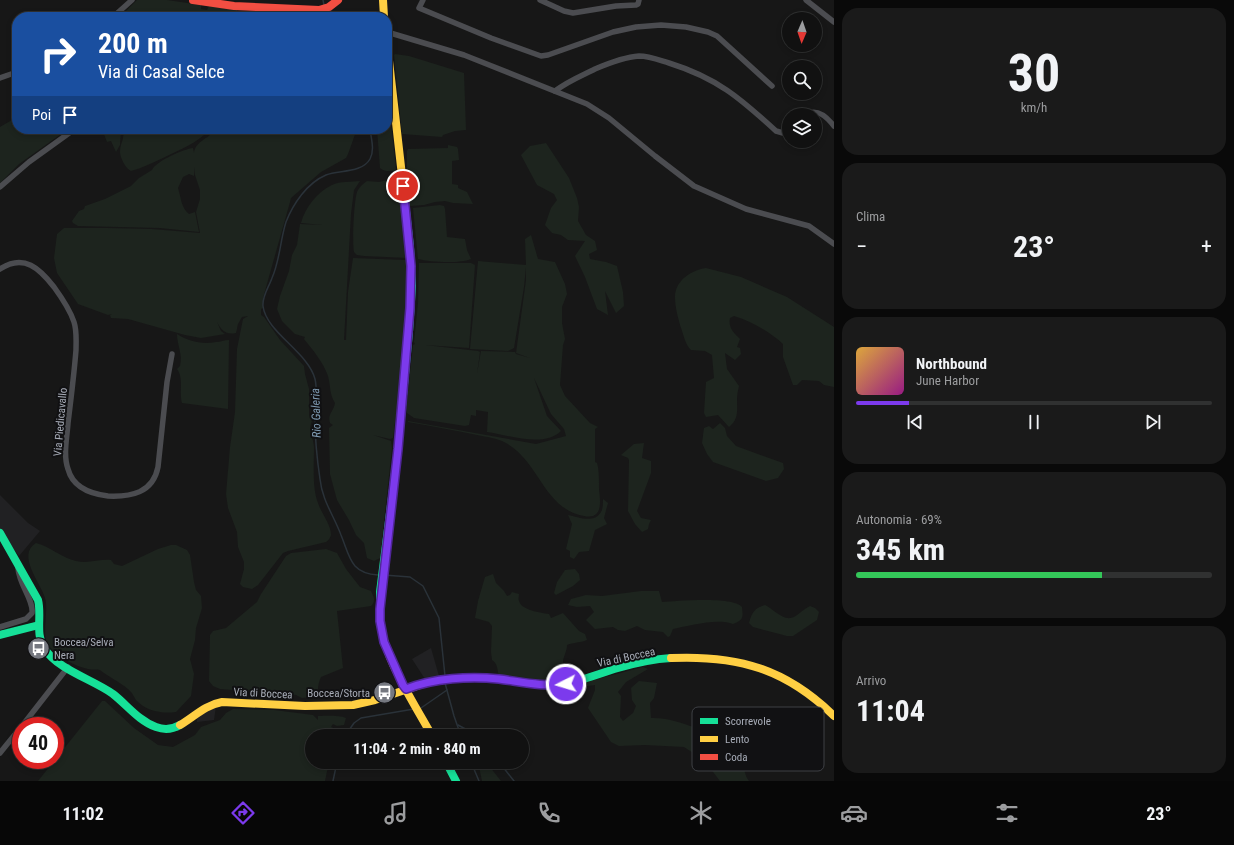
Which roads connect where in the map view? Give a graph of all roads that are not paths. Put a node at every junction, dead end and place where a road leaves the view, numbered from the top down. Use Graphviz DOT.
graph roads {
  1 [pos="132,0"];
  2 [pos="194,0"];
  3 [pos="383,0"];
  4 [pos="423,0"];
  5 [pos="540,0"];
  6 [pos="639,0"];
  7 [pos="806,0"];
  8 [pos="336,2"];
  9 [pos="547,2"];
  10 [pos="119,12"];
  11 [pos="384,12"];
  12 [pos="834,22"];
  13 [pos="392,33"];
  14 [pos="12,74"];
  15 [pos="0,78"];
  16 [pos="772,86"];
  17 [pos="392,87"];
  18 [pos="555,91"];
  19 [pos="822,115"];
  20 [pos="834,126"];
  21 [pos="782,132"];
  22 [pos="68,134"];
  23 [pos="0,187"];
  24 [pos="834,244"];
  25 [pos="0,269"];
  26 [pos="172,354"];
  27 [pos="0,533"];
  28 [pos="18,566"];
  29 [pos="40,625"];
  30 [pos="0,627"];
  31 [pos="0,635"];
  32 [pos="68,668"];
  33 [pos="406,689"];
  34 [pos="824,707"];
  35 [pos="824,707"];
  36 [pos="834,716"];
  37 [pos="28,717"];
  38 [pos="428,729"];
  39 [pos="12,738"];
  40 [pos="0,753"];
  41 [pos="450,769"];
  42 [pos="456,781"];
  1 -- 10 [label="street"];
  2 -- 8 [label="main road"];
  3 -- 11 [label="main road"];
  4 -- 16 [label="street"];
  5 -- 9 [label="street"];
  6 -- 9 [label="street"];
  7 -- 12 [label="street"];
  13 -- 18 [label="street"];
  14 -- 15 [label="street"];
  17 -- 33 [label="main road"];
  18 -- 21 [label="street"];
  18 -- 24 [label="street"];
  19 -- 20 [label="street"];
  22 -- 23 [label="street"];
  25 -- 26 [label="street, Via Piedicavallo"];
  27 -- 28 [label="main road, Via di Boccea"];
  28 -- 29 [label="main road, Via di Boccea"];
  28 -- 30 [label="street"];
  29 -- 31 [label="main road"];
  29 -- 32 [label="main road, Via di Boccea"];
  32 -- 33 [label="main road, Via di Boccea"];
  32 -- 37 [label="street"];
  33 -- 35 [label="main road, Via di Boccea"];
  33 -- 38 [label="main road"];
  34 -- 36 [label="main road, Via di Boccea"];
  39 -- 40 [label="street"];
  41 -- 42 [label="main road"];
}
